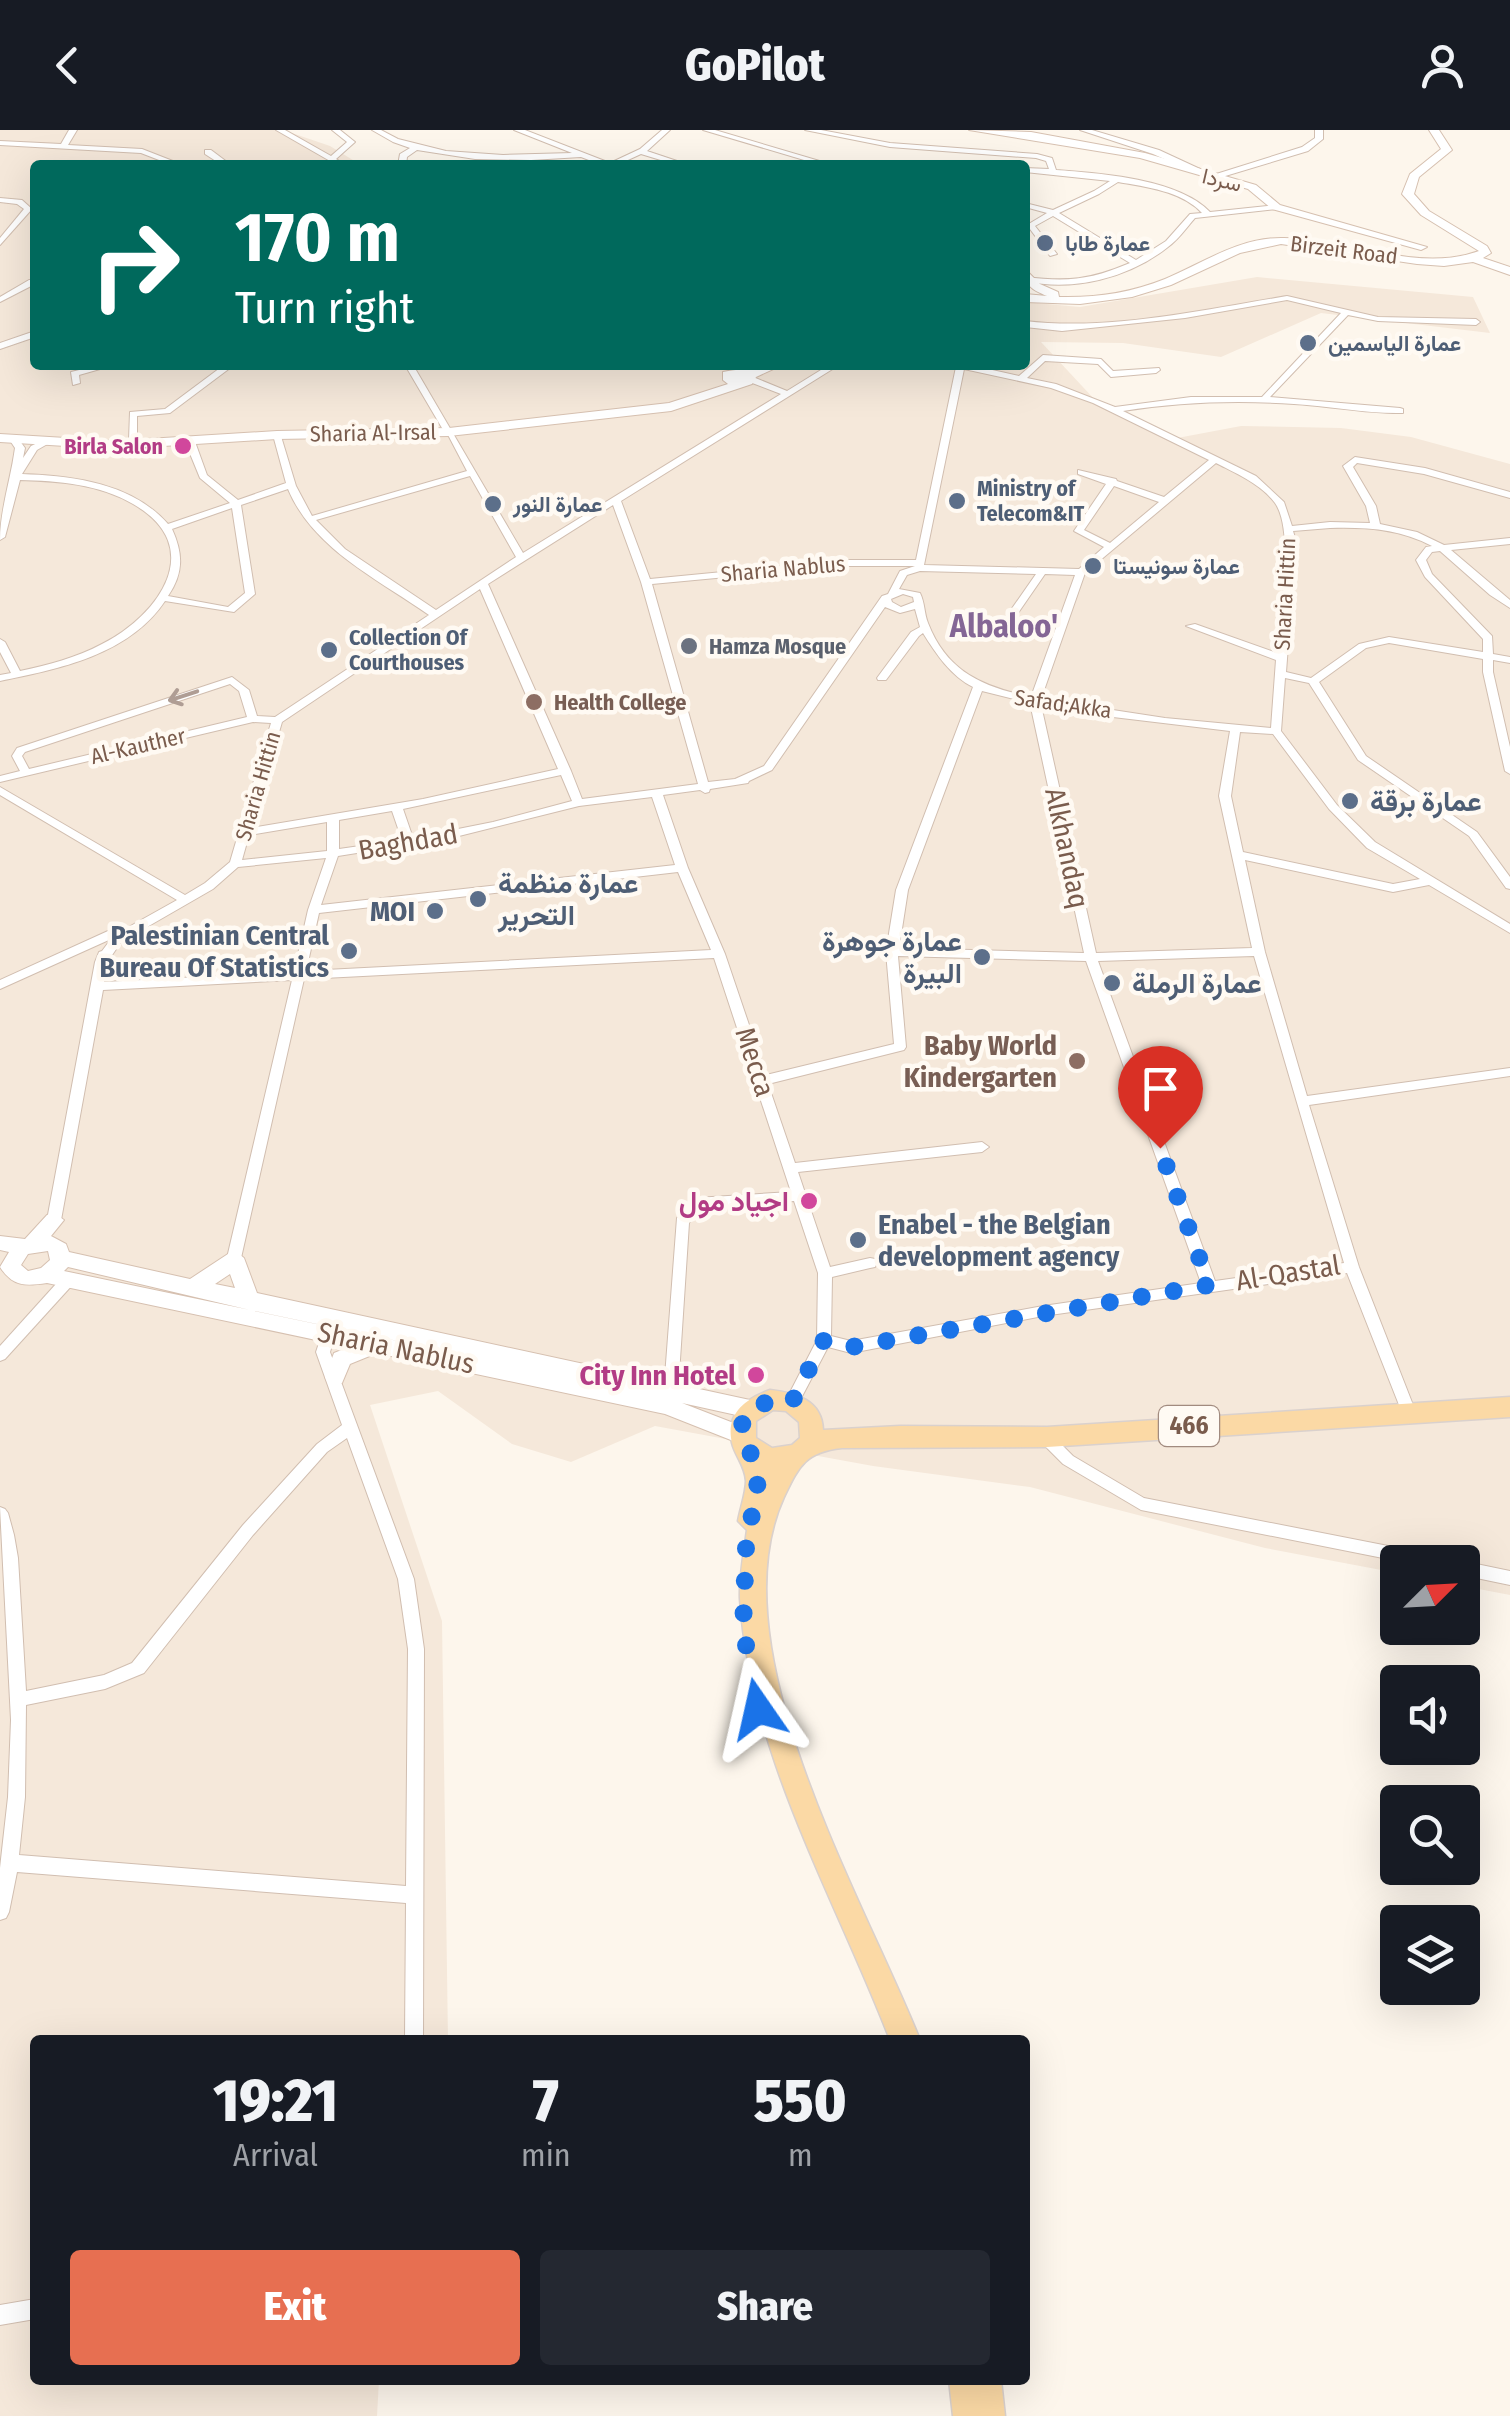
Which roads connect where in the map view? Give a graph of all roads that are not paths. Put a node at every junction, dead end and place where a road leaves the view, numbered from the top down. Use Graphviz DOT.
graph roads {
  1 [pos="73,130"];
  2 [pos="280,130"];
  3 [pos="336,130"];
  4 [pos="376,130"];
  5 [pos="518,130"];
  6 [pos="666,130"];
  7 [pos="706,130"];
  8 [pos="809,130"];
  9 [pos="974,130"];
  10 [pos="1084,130"];
  11 [pos="1319,130"];
  12 [pos="1422,130"];
  13 [pos="1434,130"];
  14 [pos="1448,134"];
  15 [pos="0,144"];
  16 [pos="62,148"];
  17 [pos="415,148"];
  18 [pos="208,152"];
  19 [pos="641,152"];
  20 [pos="580,155"];
  21 [pos="333,158"];
  22 [pos="166,160"];
  23 [pos="220,160"];
  24 [pos="336,160"];
  25 [pos="403,160"];
  26 [pos="595,160"];
  27 [pos="622,160"];
  28 [pos="668,160"];
  29 [pos="811,160"];
  30 [pos="1030,170"];
  31 [pos="1052,171"];
  32 [pos="1212,178"];
  33 [pos="1117,179"];
  34 [pos="0,200"];
  35 [pos="30,202"];
  36 [pos="25,204"];
  37 [pos="1030,207"];
  38 [pos="1276,207"];
  39 [pos="1052,212"];
  40 [pos="1208,213"];
  41 [pos="30,216"];
  42 [pos="0,243"];
  43 [pos="1053,254"];
  44 [pos="1470,257"];
  45 [pos="1133,262"];
  46 [pos="1508,270"];
  47 [pos="1030,278"];
  48 [pos="30,280"];
  49 [pos="1030,281"];
  50 [pos="1030,298"];
  51 [pos="0,300"];
  52 [pos="1347,310"];
  53 [pos="1476,322"];
  54 [pos="1030,325"];
  55 [pos="30,336"];
  56 [pos="0,346"];
  57 [pos="90,370"];
  58 [pos="223,370"];
  59 [pos="412,370"];
  60 [pos="766,370"];
  61 [pos="825,370"];
  62 [pos="958,370"];
  63 [pos="978,370"];
  64 [pos="1156,370"];
  65 [pos="741,375"];
  66 [pos="1022,379"];
  67 [pos="76,383"];
  68 [pos="786,393"];
  69 [pos="1266,396"];
  70 [pos="1117,409"];
  71 [pos="1400,411"];
  72 [pos="448,430"];
  73 [pos="277,433"];
  74 [pos="5,436"];
  75 [pos="132,438"];
  76 [pos="189,439"];
  77 [pos="46,442"];
  78 [pos="1213,461"];
  79 [pos="1081,472"];
  80 [pos="471,473"];
  81 [pos="16,478"];
  82 [pos="1113,481"];
  83 [pos="290,485"];
  84 [pos="1510,495"];
  85 [pos="616,500"];
  86 [pos="1166,501"];
  87 [pos="236,503"];
  88 [pos="310,519"];
  89 [pos="1376,526"];
  90 [pos="168,527"];
  91 [pos="1289,530"];
  92 [pos="0,536"];
  93 [pos="1510,540"];
  94 [pos="1444,543"];
  95 [pos="1458,546"];
  96 [pos="1111,547"];
  97 [pos="520,558"];
  98 [pos="919,565"];
  99 [pos="1042,572"];
  100 [pos="1081,572"];
  101 [pos="646,582"];
  102 [pos="484,584"];
  103 [pos="889,595"];
  104 [pos="164,598"];
  105 [pos="919,601"];
  106 [pos="1510,604"];
  107 [pos="898,610"];
  108 [pos="436,615"];
  109 [pos="873,618"];
  110 [pos="924,626"];
  111 [pos="1191,626"];
  112 [pos="1011,633"];
  113 [pos="0,642"];
  114 [pos="1488,656"];
  115 [pos="1281,658"];
  116 [pos="1510,660"];
  117 [pos="959,671"];
  118 [pos="17,674"];
  119 [pos="1280,674"];
  120 [pos="0,678"];
  121 [pos="882,678"];
  122 [pos="1313,681"];
  123 [pos="978,688"];
  124 [pos="1035,700"];
  125 [pos="253,719"];
  126 [pos="277,720"];
  127 [pos="1235,730"];
  128 [pos="1276,731"];
  129 [pos="566,770"];
  130 [pos="1510,770"];
  131 [pos="26,773"];
  132 [pos="0,779"];
  133 [pos="704,787"];
  134 [pos="0,790"];
  135 [pos="658,795"];
  136 [pos="13,798"];
  137 [pos="0,804"];
  138 [pos="578,804"];
  139 [pos="396,806"];
  140 [pos="334,816"];
  141 [pos="248,832"];
  142 [pos="408,841"];
  143 [pos="333,855"];
  144 [pos="1239,855"];
  145 [pos="235,864"];
  146 [pos="682,868"];
  147 [pos="1426,882"];
  148 [pos="1510,885"];
  149 [pos="184,899"];
  150 [pos="314,910"];
  151 [pos="1510,929"];
  152 [pos="105,943"];
  153 [pos="892,952"];
  154 [pos="1259,952"];
  155 [pos="75,954"];
  156 [pos="720,954"];
  157 [pos="1090,956"];
  158 [pos="102,962"];
  159 [pos="298,976"];
  160 [pos="0,984"];
  161 [pos="97,986"];
  162 [pos="1510,1072"];
  163 [pos="761,1082"];
  164 [pos="1302,1101"];
  165 [pos="982,1147"];
  166 [pos="789,1168"];
  167 [pos="798,1196"];
  168 [pos="54,1220"];
  169 [pos="0,1243"];
  170 [pos="28,1245"];
  171 [pos="234,1258"];
  172 [pos="55,1260"];
  173 [pos="870,1264"];
  174 [pos="5,1266"];
  175 [pos="1352,1267"];
  176 [pos="825,1273"];
  177 [pos="70,1278"];
  178 [pos="1209,1285"];
  179 [pos="191,1287"];
  180 [pos="250,1302"];
  181 [pos="331,1327"];
  182 [pos="824,1340"];
  183 [pos="375,1345"];
  184 [pos="0,1356"];
  185 [pos="335,1377"];
  186 [pos="671,1390"];
  187 [pos="799,1407"];
  188 [pos="750,1408"];
  189 [pos="1510,1408"];
  190 [pos="1408,1410"];
  191 [pos="349,1428"];
  192 [pos="867,1433"];
  193 [pos="1045,1437"];
  194 [pos="812,1441"];
  195 [pos="746,1443"];
  196 [pos="790,1458"];
  197 [pos="0,1513"];
  198 [pos="1380,1551"];
  199 [pos="1480,1572"];
  200 [pos="1510,1578"];
  201 [pos="20,1698"];
  202 [pos="9,1851"];
  203 [pos="415,1894"];
  204 [pos="0,1912"];
  205 [pos="414,2035"];
  206 [pos="886,2035"];
  207 [pos="902,2035"];
  208 [pos="30,2310"];
  209 [pos="0,2315"];
  210 [pos="967,2385"];
  211 [pos="985,2385"];
  212 [pos="970,2416"];
  213 [pos="988,2416"];
  1 -- 16 [label="street"];
  2 -- 21 [label="street"];
  3 -- 21 [label="street"];
  4 -- 17 [label="street"];
  5 -- 20 [label="street"];
  6 -- 19 [label="street"];
  7 -- 29 [label="street"];
  8 -- 31 [label="street"];
  9 -- 32 [label="main road, سردا"];
  10 -- 32 [label="street"];
  11 -- 32 [label="street"];
  12 -- 13 [label="main road"];
  12 -- 44 [label="main road, Birzeit Road"];
  13 -- 14 [label="main road, Birzeit Road"];
  14 -- 44 [label="main road, Birzeit Road"];
  15 -- 16 [label="street"];
  16 -- 22 [label="street"];
  17 -- 20 [label="street"];
  17 -- 25 [label="street"];
  18 -- 23 [label="street"];
  19 -- 27 [label="street"];
  19 -- 28 [label="street"];
  20 -- 26 [label="street"];
  21 -- 24 [label="street"];
  30 -- 31 [label="street"];
  31 -- 33 [label="street"];
  32 -- 38 [label="main road, سردا"];
  33 -- 39 [label="street"];
  33 -- 40 [label="street"];
  34 -- 36 [label="street"];
  35 -- 36 [label="street"];
  36 -- 41 [label="street"];
  37 -- 39 [label="street"];
  38 -- 40 [label="street"];
  38 -- 44 [label="main road, سردا"];
  39 -- 43 [label="street"];
  39 -- 45 [label="street"];
  40 -- 45 [label="street"];
  41 -- 42 [label="street"];
  44 -- 46 [label="main road"];
  44 -- 46 [label="main road"];
  44 -- 49 [label="main road, Birzeit Road"];
  44 -- 50 [label="main road, Birzeit Road"];
  45 -- 47 [label="street"];
  48 -- 51 [label="street"];
  52 -- 53 [label="street"];
  52 -- 54 [label="street"];
  52 -- 69 [label="street"];
  55 -- 56 [label="street"];
  57 -- 67 [label="street"];
  58 -- 75 [label="street"];
  59 -- 72 [label="street"];
  60 -- 65 [label="main road"];
  61 -- 68 [label="street, Sharia Hittin"];
  62 -- 98 [label="street"];
  63 -- 66 [label="street, Sharia Hittin"];
  64 -- 66 [label="street"];
  65 -- 68 [label="street"];
  65 -- 72 [label="main road, Sharia Al-Irsal"];
  66 -- 70 [label="street, Sharia Hittin"];
  68 -- 85 [label="street, Sharia Hittin"];
  69 -- 70 [label="street"];
  69 -- 71 [label="street"];
  70 -- 78 [label="street, Sharia Hittin"];
  72 -- 73 [label="main road, Sharia Al-Irsal"];
  72 -- 80 [label="street"];
  73 -- 75 [label="main road, Sharia Al-Irsal"];
  73 -- 76 [label="main road, Sharia Al-Irsal"];
  73 -- 83 [label="street"];
  74 -- 75 [label="main road, Sharia Al-Irsal"];
  74 -- 77 [label="main road, Sharia Al-Irsal"];
  74 -- 81 [label="street"];
  76 -- 77 [label="main road, Sharia Al-Irsal"];
  76 -- 87 [label="street"];
  77 -- 81 [label="street"];
  78 -- 86 [label="street"];
  78 -- 91 [label="street, Sharia Hittin"];
  79 -- 82 [label="street"];
  80 -- 88 [label="street"];
  80 -- 97 [label="street"];
  81 -- 90 [label="street"];
  81 -- 92 [label="street"];
  82 -- 86 [label="street"];
  82 -- 96 [label="street"];
  83 -- 87 [label="street"];
  83 -- 88 [label="street"];
  84 -- 89 [label="street"];
  85 -- 97 [label="street, Sharia Hittin"];
  85 -- 101 [label="street"];
  86 -- 96 [label="street"];
  87 -- 90 [label="street"];
  87 -- 104 [label="street"];
  88 -- 108 [label="street"];
  89 -- 91 [label="street"];
  89 -- 94 [label="street"];
  90 -- 104 [label="street"];
  91 -- 115 [label="street, Sharia Hittin"];
  93 -- 95 [label="street"];
  94 -- 95 [label="street"];
  94 -- 95 [label="street"];
  94 -- 114 [label="street"];
  95 -- 106 [label="street"];
  96 -- 100 [label="street"];
  97 -- 102 [label="street, Sharia Hittin"];
  98 -- 99 [label="street, Sharia Nablus"];
  98 -- 101 [label="street, Sharia Nablus"];
  98 -- 103 [label="street"];
  98 -- 105 [label="street"];
  99 -- 100 [label="street, Sharia Nablus"];
  99 -- 112 [label="street"];
  100 -- 124 [label="street"];
  101 -- 133 [label="street"];
  102 -- 108 [label="street, Sharia Hittin"];
  102 -- 129 [label="street"];
  103 -- 105 [label="street"];
  103 -- 107 [label="street"];
  103 -- 109 [label="street"];
  104 -- 118 [label="street"];
  105 -- 107 [label="street"];
  105 -- 110 [label="street"];
  107 -- 109 [label="street"];
  107 -- 110 [label="street"];
  108 -- 126 [label="street, Sharia Hittin"];
  109 -- 133 [label="street"];
  110 -- 117 [label="street, Safad;Akka"];
  110 -- 121 [label="street"];
  111 -- 115 [label="street"];
  113 -- 118 [label="street"];
  114 -- 116 [label="street"];
  114 -- 122 [label="street"];
  114 -- 130 [label="street"];
  115 -- 119 [label="street, Sharia Hittin"];
  117 -- 123 [label="street, Safad;Akka"];
  117 -- 124 [label="street"];
  118 -- 120 [label="street"];
  119 -- 122 [label="street"];
  119 -- 128 [label="street, Sharia Hittin"];
  122 -- 148 [label="street"];
  123 -- 124 [label="street, Safad;Akka"];
  123 -- 153 [label="street"];
  124 -- 127 [label="street, Safad;Akka"];
  124 -- 157 [label="street, Alkhandaq"];
  125 -- 126 [label="street, Al-Kauther"];
  125 -- 131 [label="street, Al-Kauther"];
  125 -- 131 [label="street, one-way"];
  126 -- 141 [label="street, Sharia Hittin"];
  127 -- 128 [label="street, Safad;Akka"];
  127 -- 144 [label="street, Al-Qastal"];
  128 -- 147 [label="street"];
  129 -- 138 [label="street"];
  129 -- 139 [label="street"];
  131 -- 132 [label="street, Al-Kauther"];
  133 -- 135 [label="street"];
  134 -- 136 [label="street"];
  135 -- 138 [label="street"];
  135 -- 146 [label="street, Mecca"];
  136 -- 137 [label="street"];
  136 -- 149 [label="street"];
  138 -- 142 [label="street, Baghdad"];
  139 -- 140 [label="street"];
  139 -- 142 [label="street"];
  140 -- 141 [label="street"];
  140 -- 143 [label="street"];
  141 -- 145 [label="street, Sharia Hittin"];
  142 -- 143 [label="street, Baghdad"];
  143 -- 145 [label="street, Baghdad"];
  143 -- 150 [label="street"];
  144 -- 147 [label="street"];
  144 -- 154 [label="street, Al-Qastal"];
  145 -- 149 [label="street, Sharia Hittin"];
  146 -- 150 [label="street"];
  146 -- 156 [label="street, Mecca"];
  147 -- 151 [label="street"];
  149 -- 152 [label="street, Sharia Hittin"];
  150 -- 159 [label="street"];
  152 -- 155 [label="street, Sharia Hittin"];
  152 -- 158 [label="street"];
  153 -- 157 [label="street"];
  153 -- 163 [label="street"];
  154 -- 157 [label="street"];
  154 -- 164 [label="street, Al-Qastal"];
  155 -- 158 [label="street"];
  155 -- 160 [label="street, Sharia Hittin"];
  156 -- 159 [label="street"];
  156 -- 163 [label="street, Mecca"];
  157 -- 178 [label="street, Alkhandaq"];
  158 -- 161 [label="street"];
  159 -- 161 [label="street"];
  159 -- 171 [label="street"];
  161 -- 168 [label="street"];
  162 -- 164 [label="street"];
  163 -- 166 [label="street, Mecca"];
  164 -- 175 [label="street, Al-Qastal"];
  165 -- 166 [label="street"];
  166 -- 167 [label="street, Mecca"];
  167 -- 176 [label="street, Mecca"];
  167 -- 186 [label="street"];
  168 -- 170 [label="main road"];
  168 -- 172 [label="main road"];
  169 -- 170 [label="main road"];
  170 -- 172 [label="main road"];
  170 -- 174 [label="main road"];
  171 -- 179 [label="main road"];
  171 -- 180 [label="main road"];
  172 -- 174 [label="main road"];
  172 -- 177 [label="main road, Sharia Nablus"];
  172 -- 179 [label="main road, Sharia Nablus"];
  173 -- 176 [label="street"];
  175 -- 178 [label="street, Al-Qastal"];
  175 -- 190 [label="street"];
  176 -- 182 [label="street, Mecca"];
  177 -- 181 [label="main road, Sharia Nablus"];
  177 -- 184 [label="street"];
  178 -- 182 [label="street, Al-Qastal"];
  179 -- 180 [label="main road, Sharia Nablus"];
  180 -- 181 [label="main road, Sharia Nablus"];
  181 -- 183 [label="main road, Sharia Nablus"];
  181 -- 185 [label="street"];
  181 -- 186 [label="main road, Sharia Nablus"];
  182 -- 187 [label="street"];
  183 -- 185 [label="main road"];
  183 -- 195 [label="main road, Sharia Nablus"];
  185 -- 191 [label="street"];
  186 -- 188 [label="main road, Sharia Nablus"];
  187 -- 188 [label="main road"];
  187 -- 192 [label="main road, 466"];
  187 -- 194 [label="main road"];
  188 -- 195 [label="main road"];
  189 -- 190 [label="main road, 466"];
  190 -- 193 [label="main road, 466"];
  191 -- 201 [label="street"];
  191 -- 203 [label="street"];
  192 -- 193 [label="main road, 466"];
  192 -- 194 [label="main road, 466"];
  193 -- 198 [label="street"];
  194 -- 196 [label="main road"];
  195 -- 196 [label="main road"];
  195 -- 206 [label="main road"];
  196 -- 207 [label="main road"];
  197 -- 201 [label="street"];
  199 -- 200 [label="street"];
  201 -- 202 [label="street"];
  202 -- 203 [label="street"];
  202 -- 204 [label="street"];
  203 -- 205 [label="street"];
  208 -- 209 [label="street"];
  210 -- 212 [label="main road"];
  211 -- 213 [label="main road"];
}
